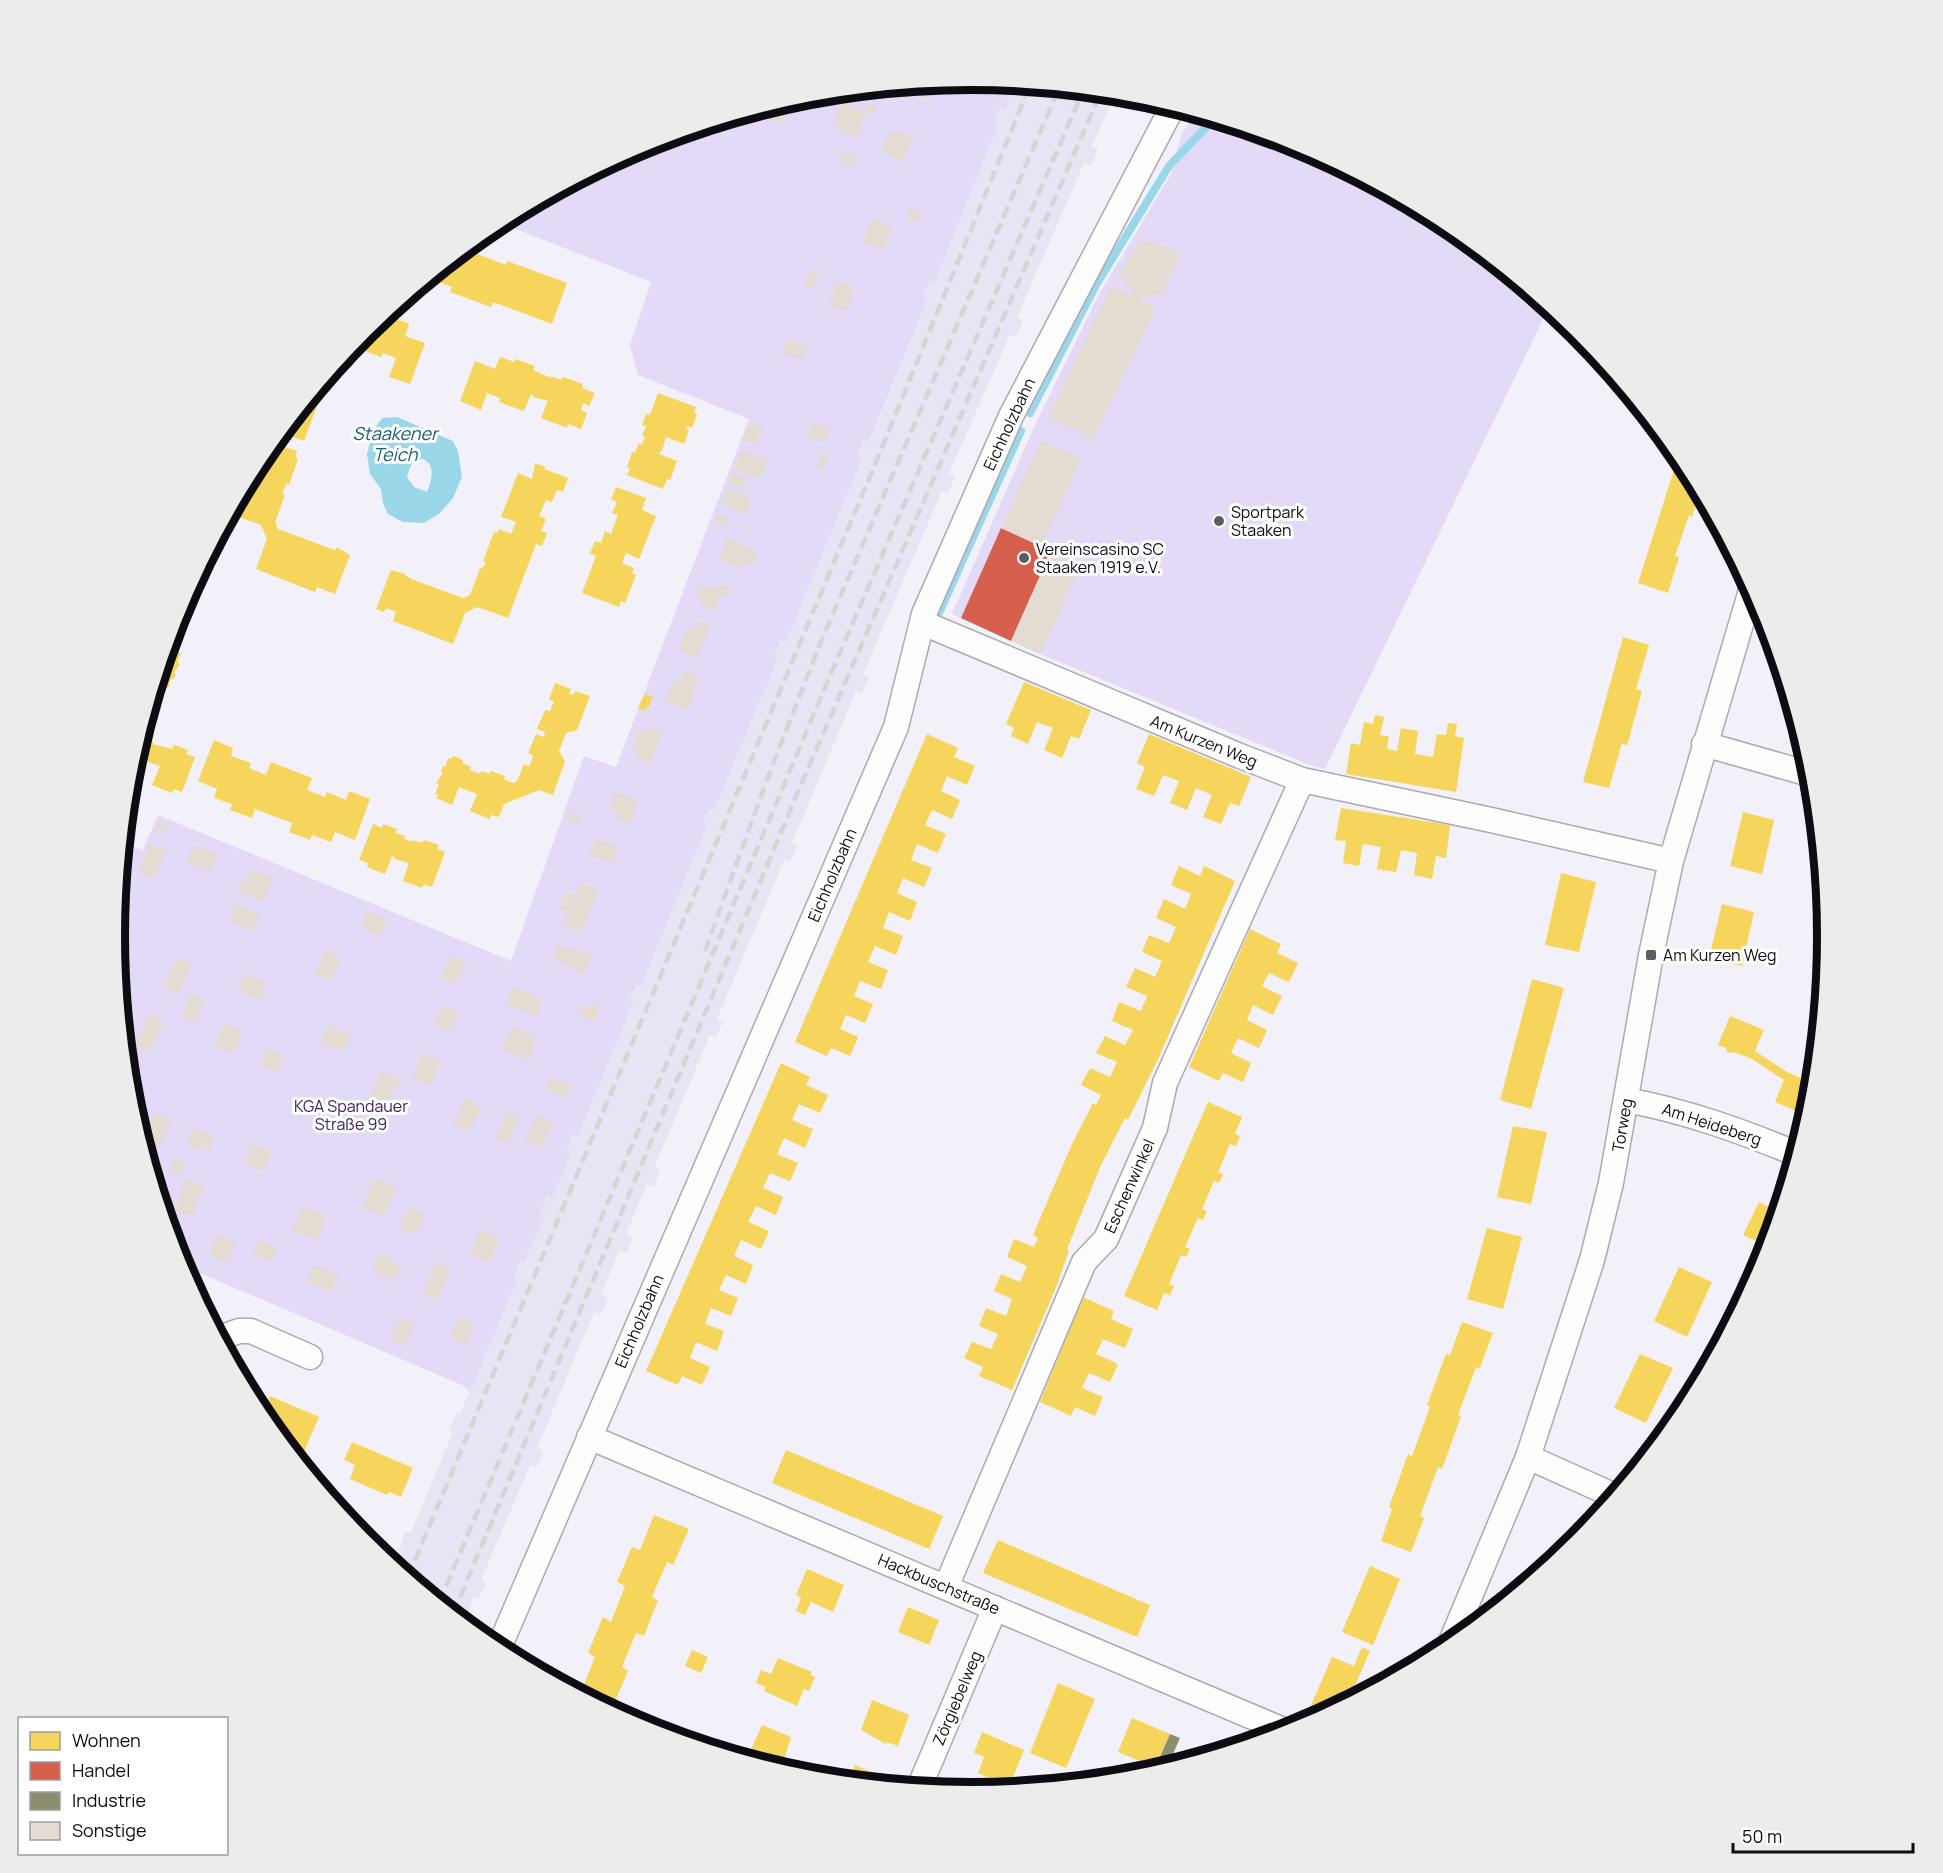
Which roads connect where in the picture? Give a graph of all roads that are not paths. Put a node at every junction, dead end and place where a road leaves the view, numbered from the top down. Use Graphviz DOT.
graph roads {
  1 [pos="1169,114"];
  2 [pos="1748,600"];
  3 [pos="923,623"];
  4 [pos="1704,744"];
  5 [pos="1802,772"];
  6 [pos="1302,780"];
  7 [pos="1671,861"];
  8 [pos="1626,1100"];
  9 [pos="1790,1151"];
  10 [pos="225,1335"];
  11 [pos="310,1357"];
  12 [pos="589,1437"];
  13 [pos="1528,1457"];
  14 [pos="1610,1493"];
  15 [pos="946,1587"];
  16 [pos="995,1608"];
  17 [pos="1456,1630"];
  18 [pos="502,1641"];
  19 [pos="1275,1726"];
  20 [pos="922,1781"];
  1 -- 3 [label="street, Eichholzbahn"];
  2 -- 4 [label="street, Torweg"];
  3 -- 6 [label="street, Am Kurzen Weg"];
  3 -- 12 [label="street, Eichholzbahn"];
  4 -- 5 [label="street"];
  4 -- 7 [label="street, Torweg"];
  6 -- 7 [label="street, Am Kurzen Weg"];
  6 -- 15 [label="street, Eschenwinkel"];
  7 -- 8 [label="street, Torweg"];
  8 -- 9 [label="street, Am Heideberg"];
  8 -- 13 [label="street, Torweg"];
  10 -- 11 [label="street"];
  12 -- 15 [label="street, Hackbuschstraße"];
  12 -- 18 [label="street, Eichholzbahn"];
  13 -- 14 [label="street"];
  13 -- 17 [label="street, Torweg"];
  15 -- 16 [label="street, Hackbuschstraße"];
  16 -- 19 [label="street, Hackbuschstraße"];
  16 -- 20 [label="street, Zörgiebelweg"];
}
